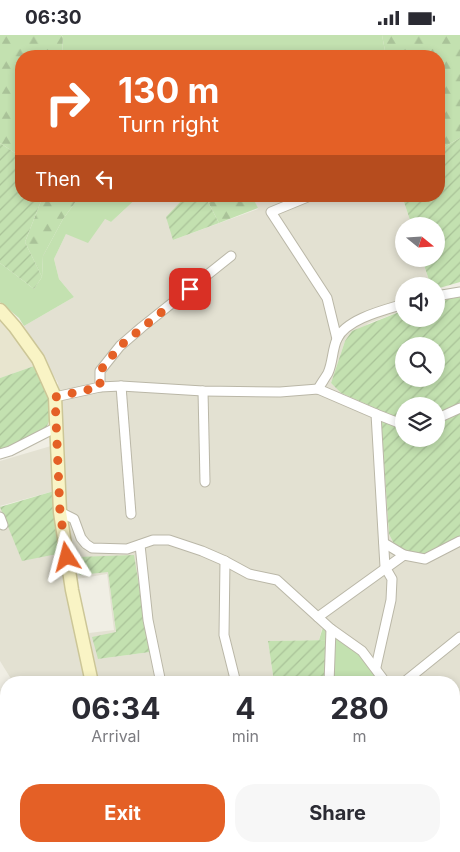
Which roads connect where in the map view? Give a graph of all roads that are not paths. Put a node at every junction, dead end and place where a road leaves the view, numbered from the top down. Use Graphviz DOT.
graph roads {
  1 [pos="295,202"];
  2 [pos="231,256"];
  3 [pos="460,292"];
  4 [pos="445,294"];
  5 [pos="395,307"];
  6 [pos="0,311"];
  7 [pos="337,339"];
  8 [pos="121,386"];
  9 [pos="100,387"];
  10 [pos="318,389"];
  11 [pos="203,391"];
  12 [pos="55,397"];
  13 [pos="460,408"];
  14 [pos="376,414"];
  15 [pos="445,415"];
  16 [pos="395,421"];
  17 [pos="58,427"];
  18 [pos="0,454"];
  19 [pos="205,482"];
  20 [pos="60,512"];
  21 [pos="131,515"];
  22 [pos="460,541"];
  23 [pos="384,543"];
  24 [pos="140,545"];
  25 [pos="404,555"];
  26 [pos="225,561"];
  27 [pos="385,567"];
  28 [pos="318,617"];
  29 [pos="330,629"];
  30 [pos="460,637"];
  31 [pos="376,667"];
  32 [pos="90,676"];
  33 [pos="160,676"];
  34 [pos="234,676"];
  35 [pos="329,676"];
  36 [pos="382,676"];
  37 [pos="412,676"];
  1 -- 7 [label="street"];
  2 -- 9 [label="street"];
  3 -- 4 [label="street"];
  5 -- 7 [label="street"];
  6 -- 12 [label="street"];
  7 -- 10 [label="street"];
  8 -- 9 [label="street"];
  8 -- 11 [label="street"];
  8 -- 21 [label="street"];
  9 -- 12 [label="street"];
  10 -- 11 [label="street"];
  10 -- 14 [label="street"];
  11 -- 19 [label="street"];
  12 -- 17 [label="street"];
  13 -- 15 [label="street"];
  14 -- 16 [label="street"];
  14 -- 23 [label="street"];
  17 -- 18 [label="street"];
  17 -- 20 [label="street"];
  20 -- 24 [label="street"];
  20 -- 32 [label="street"];
  22 -- 25 [label="street"];
  23 -- 25 [label="street"];
  23 -- 27 [label="street"];
  24 -- 26 [label="street"];
  24 -- 33 [label="street"];
  25 -- 27 [label="street"];
  26 -- 28 [label="street"];
  26 -- 34 [label="street"];
  27 -- 28 [label="street"];
  27 -- 31 [label="street"];
  28 -- 29 [label="street"];
  29 -- 31 [label="street"];
  29 -- 35 [label="street"];
  30 -- 37 [label="street"];
  31 -- 36 [label="street"];
}
